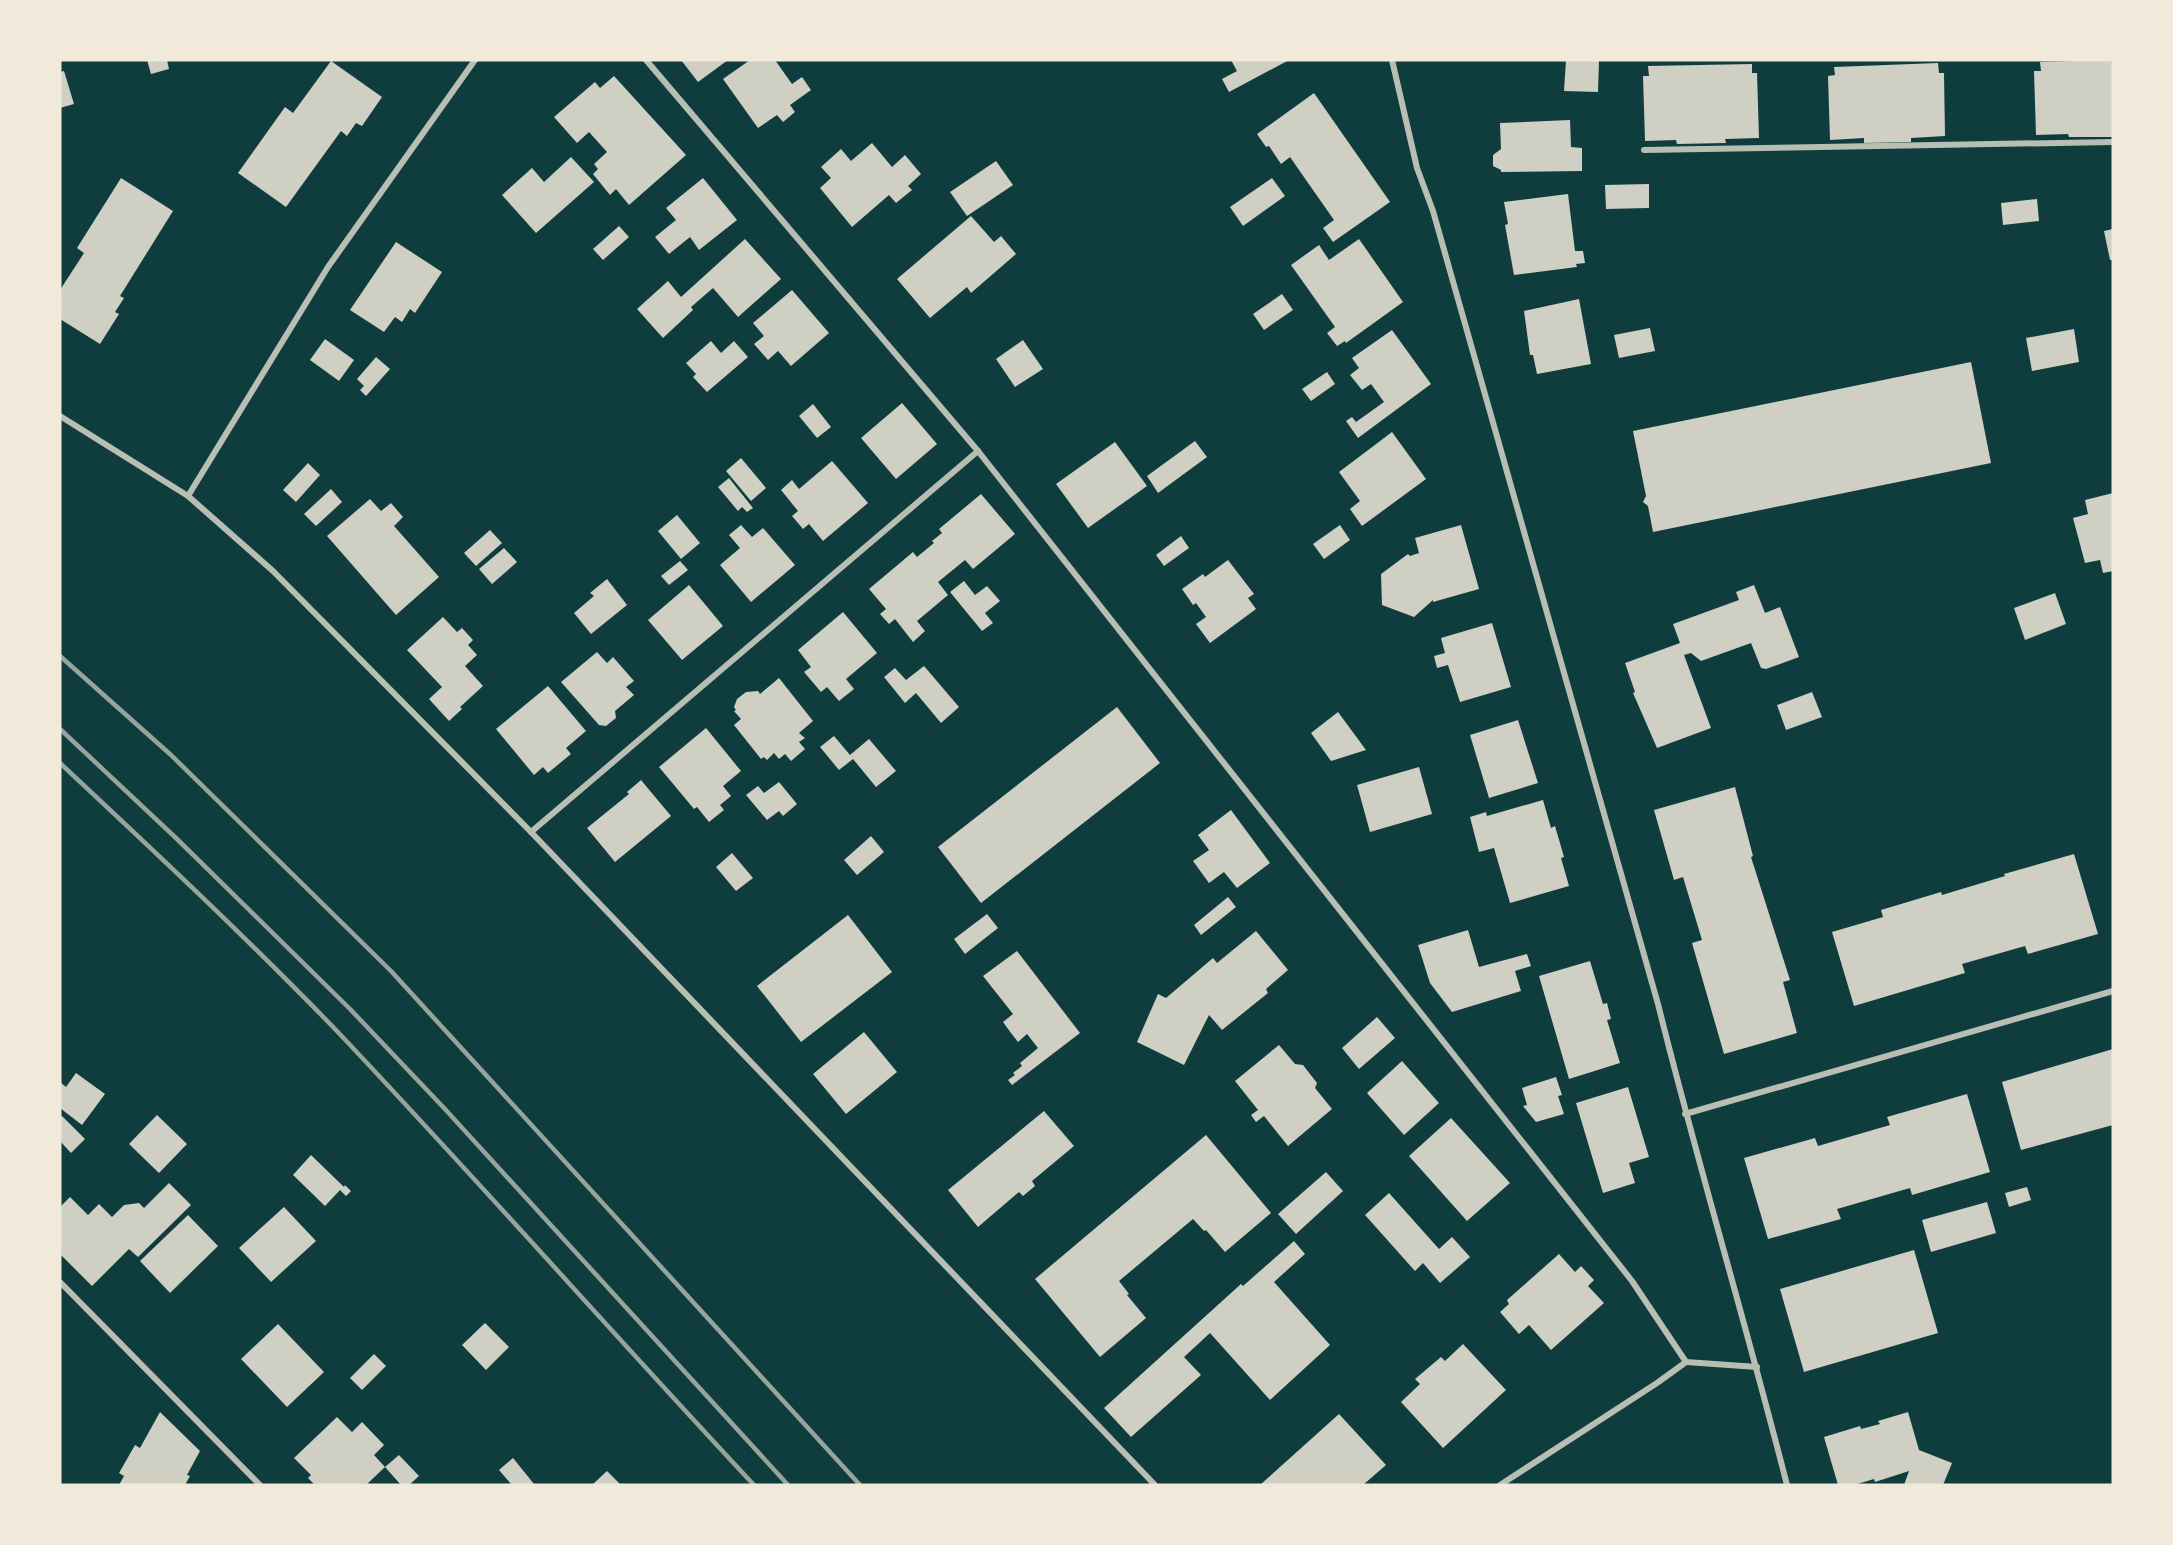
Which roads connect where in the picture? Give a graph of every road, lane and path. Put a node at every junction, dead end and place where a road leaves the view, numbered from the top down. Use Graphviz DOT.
graph roads {
  1 [pos="475,60"];
  2 [pos="646,60"];
  3 [pos="1392,60"];
  4 [pos="2113,142"];
  5 [pos="1644,150"];
  6 [pos="60,416"];
  7 [pos="978,451"];
  8 [pos="188,496"];
  9 [pos="531,832"];
  10 [pos="2113,991"];
  11 [pos="1685,1114"];
  12 [pos="60,1282"];
  13 [pos="1686,1362"];
  14 [pos="1757,1367"];
  15 [pos="260,1485"];
  16 [pos="1155,1485"];
  17 [pos="1500,1485"];
  18 [pos="1787,1485"];
  1 -- 8 [label="street"];
  2 -- 7 [label="street"];
  3 -- 11 [label="street"];
  4 -- 5 [label="street"];
  6 -- 8 [label="street"];
  7 -- 9 [label="street"];
  7 -- 13 [label="street"];
  8 -- 9 [label="street"];
  9 -- 16 [label="street"];
  10 -- 11 [label="street"];
  11 -- 14 [label="street"];
  12 -- 15 [label="street"];
  13 -- 14 [label="street"];
  13 -- 17 [label="street"];
  14 -- 18 [label="street"];
}
